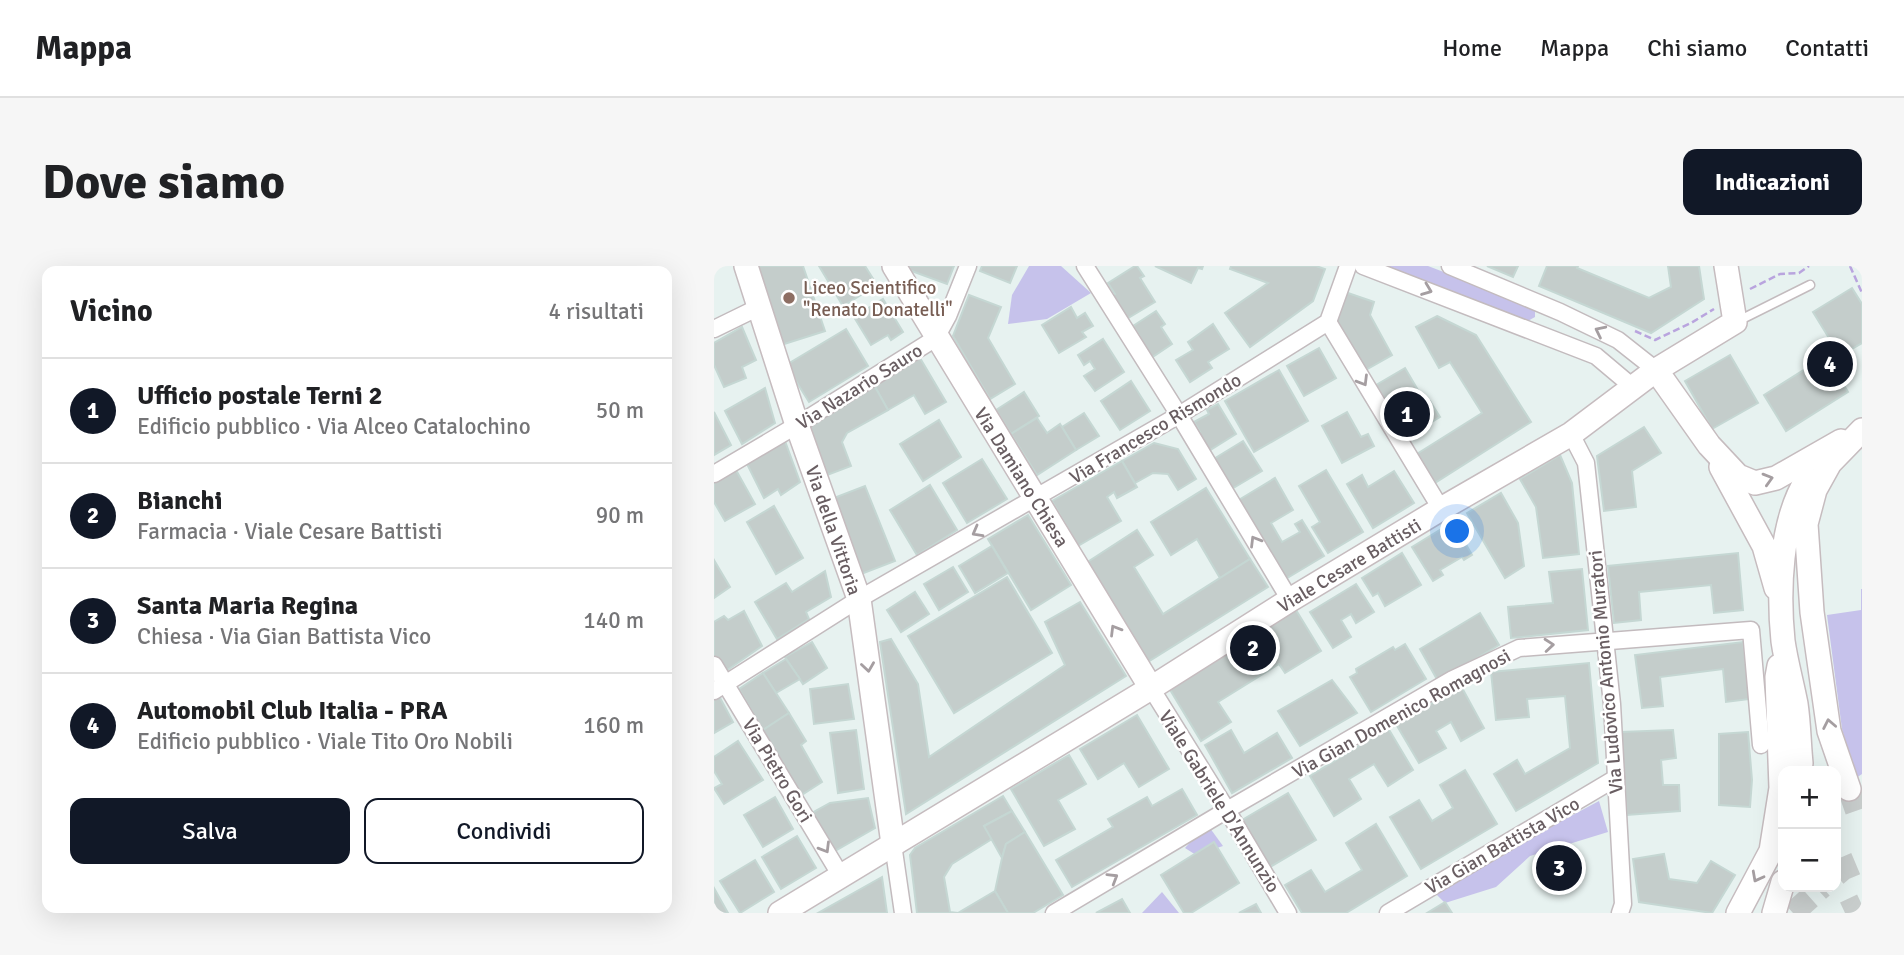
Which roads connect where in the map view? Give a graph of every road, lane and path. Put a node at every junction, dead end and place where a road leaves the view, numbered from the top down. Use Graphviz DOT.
graph roads {
  1 [pos="746,266"];
  2 [pos="894,266"];
  3 [pos="968,266"];
  4 [pos="1085,266"];
  5 [pos="1348,266"];
  6 [pos="1363,266"];
  7 [pos="1450,266"];
  8 [pos="1726,266"];
  9 [pos="1810,266"];
  10 [pos="1850,266"];
  11 [pos="1810,285"];
  12 [pos="1862,293"];
  13 [pos="1731,299"];
  14 [pos="759,307"];
  15 [pos="1560,312"];
  16 [pos="1328,322"];
  17 [pos="1735,322"];
  18 [pos="714,329"];
  19 [pos="1629,329"];
  20 [pos="1549,337"];
  21 [pos="936,338"];
  22 [pos="1656,370"];
  23 [pos="1634,388"];
  24 [pos="1179,415"];
  25 [pos="797,425"];
  26 [pos="1862,430"];
  27 [pos="1571,434"];
  28 [pos="1709,445"];
  29 [pos="714,474"];
  30 [pos="1036,499"];
  31 [pos="1441,509"];
  32 [pos="859,599"];
  33 [pos="1290,600"];
  34 [pos="1781,602"];
  35 [pos="1604,641"];
  36 [pos="1783,643"];
  37 [pos="714,665"];
  38 [pos="720,688"];
  39 [pos="1151,688"];
  40 [pos="1760,745"];
  41 [pos="1801,766"];
  42 [pos="1616,778"];
  43 [pos="1849,789"];
  44 [pos="1227,810"];
  45 [pos="893,844"];
  46 [pos="842,876"];
  47 [pos="1780,892"];
  48 [pos="780,913"];
  49 [pos="903,913"];
  50 [pos="1054,913"];
  51 [pos="1288,913"];
  52 [pos="1388,913"];
  53 [pos="1620,913"];
  54 [pos="1738,913"];
  55 [pos="1774,913"];
  1 -- 14 [label="street, Via della Vittoria"];
  2 -- 21 [label="street, Via Damiano Chiesa"];
  3 -- 21 [label="street, Via Nazario Sauro"];
  4 -- 24 [label="street"];
  5 -- 16 [label="street"];
  6 -- 20 [label="street, one-way"];
  7 -- 15 [label="street"];
  8 -- 13 [label="street"];
  9 -- 13 [label="path"];
  10 -- 12 [label="path"];
  11 -- 17 [label="lane"];
  13 -- 17 [label="street"];
  13 -- 19 [label="path"];
  14 -- 18 [label="street"];
  14 -- 25 [label="street, Via della Vittoria"];
  15 -- 20 [label="street"];
  22 -- 15 [label="street, one-way"];
  16 -- 24 [label="street, Via Francesco Rismondo"];
  16 -- 31 [label="street, one-way"];
  17 -- 22 [label="street, Viale Cesare Battisti"];
  20 -- 23 [label="street"];
  21 -- 25 [label="street, Via Nazario Sauro"];
  21 -- 30 [label="street, Via Damiano Chiesa"];
  22 -- 23 [label="street, Viale Cesare Battisti"];
  22 -- 28 [label="street"];
  23 -- 27 [label="street, Viale Cesare Battisti"];
  24 -- 30 [label="street, Via Francesco Rismondo"];
  33 -- 24 [label="street, one-way"];
  25 -- 29 [label="street, Via Nazario Sauro"];
  25 -- 32 [label="street, Via della Vittoria"];
  28 -- 26 [label="street, one-way"];
  26 -- 34 [label="street"];
  43 -- 26 [label="street, one-way"];
  27 -- 31 [label="street, Viale Cesare Battisti"];
  27 -- 35 [label="street, Via Ludovico Antonio Muratori"];
  28 -- 34 [label="street"];
  30 -- 32 [label="street, Via Francesco Rismondo, one-way"];
  39 -- 30 [label="street, Via Damiano Chiesa, one-way"];
  31 -- 33 [label="street, Viale Cesare Battisti"];
  32 -- 38 [label="street, Via Francesco Rismondo"];
  32 -- 45 [label="street, Via della Vittoria, one-way"];
  33 -- 39 [label="street, Viale Cesare Battisti"];
  34 -- 36 [label="street"];
  35 -- 40 [label="street, Via Gian Domenico Romagnosi"];
  35 -- 42 [label="street, Via Ludovico Antonio Muratori"];
  44 -- 35 [label="street, Via Gian Domenico Romagnosi, one-way"];
  36 -- 41 [label="street"];
  36 -- 54 [label="street, one-way"];
  37 -- 38 [label="street, Via Pietro Gori"];
  38 -- 46 [label="street, Via Pietro Gori, one-way"];
  39 -- 44 [label="street, Viale Gabriele D'Annunzio"];
  39 -- 45 [label="street, Viale Cesare Battisti"];
  42 -- 52 [label="street, Via Gian Battista Vico"];
  42 -- 53 [label="street, Via Ludovico Antonio Muratori"];
  50 -- 44 [label="street, Via Gian Domenico Romagnosi, one-way"];
  44 -- 51 [label="street, Viale Gabriele D'Annunzio"];
  45 -- 46 [label="street, Viale Cesare Battisti"];
  45 -- 49 [label="street"];
  46 -- 48 [label="street, Viale Cesare Battisti"];
  47 -- 55 [label="street"];
}
